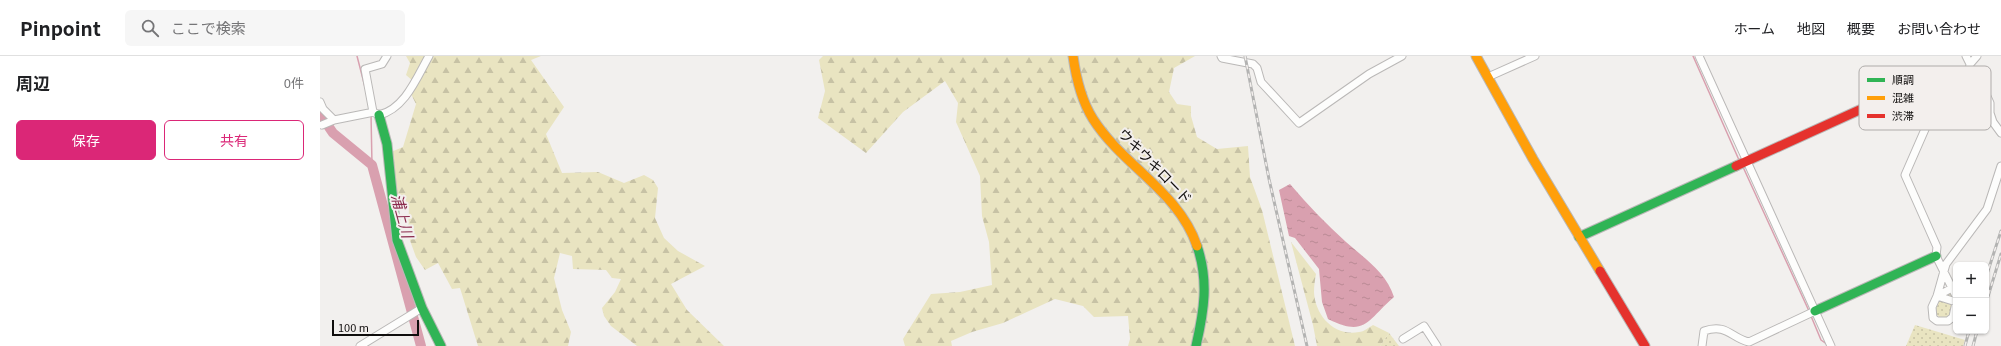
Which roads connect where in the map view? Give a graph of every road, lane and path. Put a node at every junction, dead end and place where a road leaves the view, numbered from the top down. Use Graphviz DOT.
graph roads {
  1 [pos="387,56"];
  2 [pos="429,56"];
  3 [pos="1073,56"];
  4 [pos="1221,56"];
  5 [pos="1402,56"];
  6 [pos="1476,56"];
  7 [pos="1535,56"];
  8 [pos="1699,56"];
  9 [pos="1966,56"];
  10 [pos="1978,56"];
  11 [pos="1969,66"];
  12 [pos="1971,66"];
  13 [pos="1488,77"];
  14 [pos="320,102"];
  15 [pos="1859,110"];
  16 [pos="373,113"];
  17 [pos="1991,116"];
  18 [pos="326,124"];
  19 [pos="1924,130"];
  20 [pos="2001,133"];
  21 [pos="1743,163"];
  22 [pos="2001,166"];
  23 [pos="1578,237"];
  24 [pos="1936,256"];
  25 [pos="1944,271"];
  26 [pos="1952,288"];
  27 [pos="1937,296"];
  28 [pos="1953,301"];
  29 [pos="416,312"];
  30 [pos="1812,313"];
  31 [pos="1953,317"];
  32 [pos="1403,339"];
  33 [pos="1830,344"];
  34 [pos="360,346"];
  35 [pos="441,346"];
  36 [pos="1196,346"];
  37 [pos="1437,346"];
  38 [pos="1645,346"];
  39 [pos="1702,346"];
  1 -- 16 [label="street"];
  2 -- 16 [label="street"];
  3 -- 36 [label="street, ウキウキロード"];
  4 -- 5 [label="street"];
  6 -- 13 [label="street"];
  7 -- 13 [label="street"];
  8 -- 21 [label="street"];
  9 -- 11 [label="street"];
  10 -- 12 [label="street"];
  13 -- 23 [label="street"];
  14 -- 18 [label="street"];
  15 -- 21 [label="street"];
  16 -- 18 [label="street"];
  16 -- 29 [label="street"];
  17 -- 20 [label="street"];
  19 -- 24 [label="street"];
  21 -- 23 [label="street"];
  21 -- 30 [label="street"];
  22 -- 25 [label="street"];
  23 -- 38 [label="street"];
  24 -- 25 [label="street"];
  24 -- 30 [label="street"];
  25 -- 26 [label="street"];
  25 -- 27 [label="street"];
  26 -- 27 [label="street"];
  27 -- 28 [label="street"];
  27 -- 31 [label="street"];
  29 -- 34 [label="street"];
  29 -- 35 [label="street"];
  30 -- 33 [label="street"];
  30 -- 39 [label="street"];
  32 -- 37 [label="street"];
}
